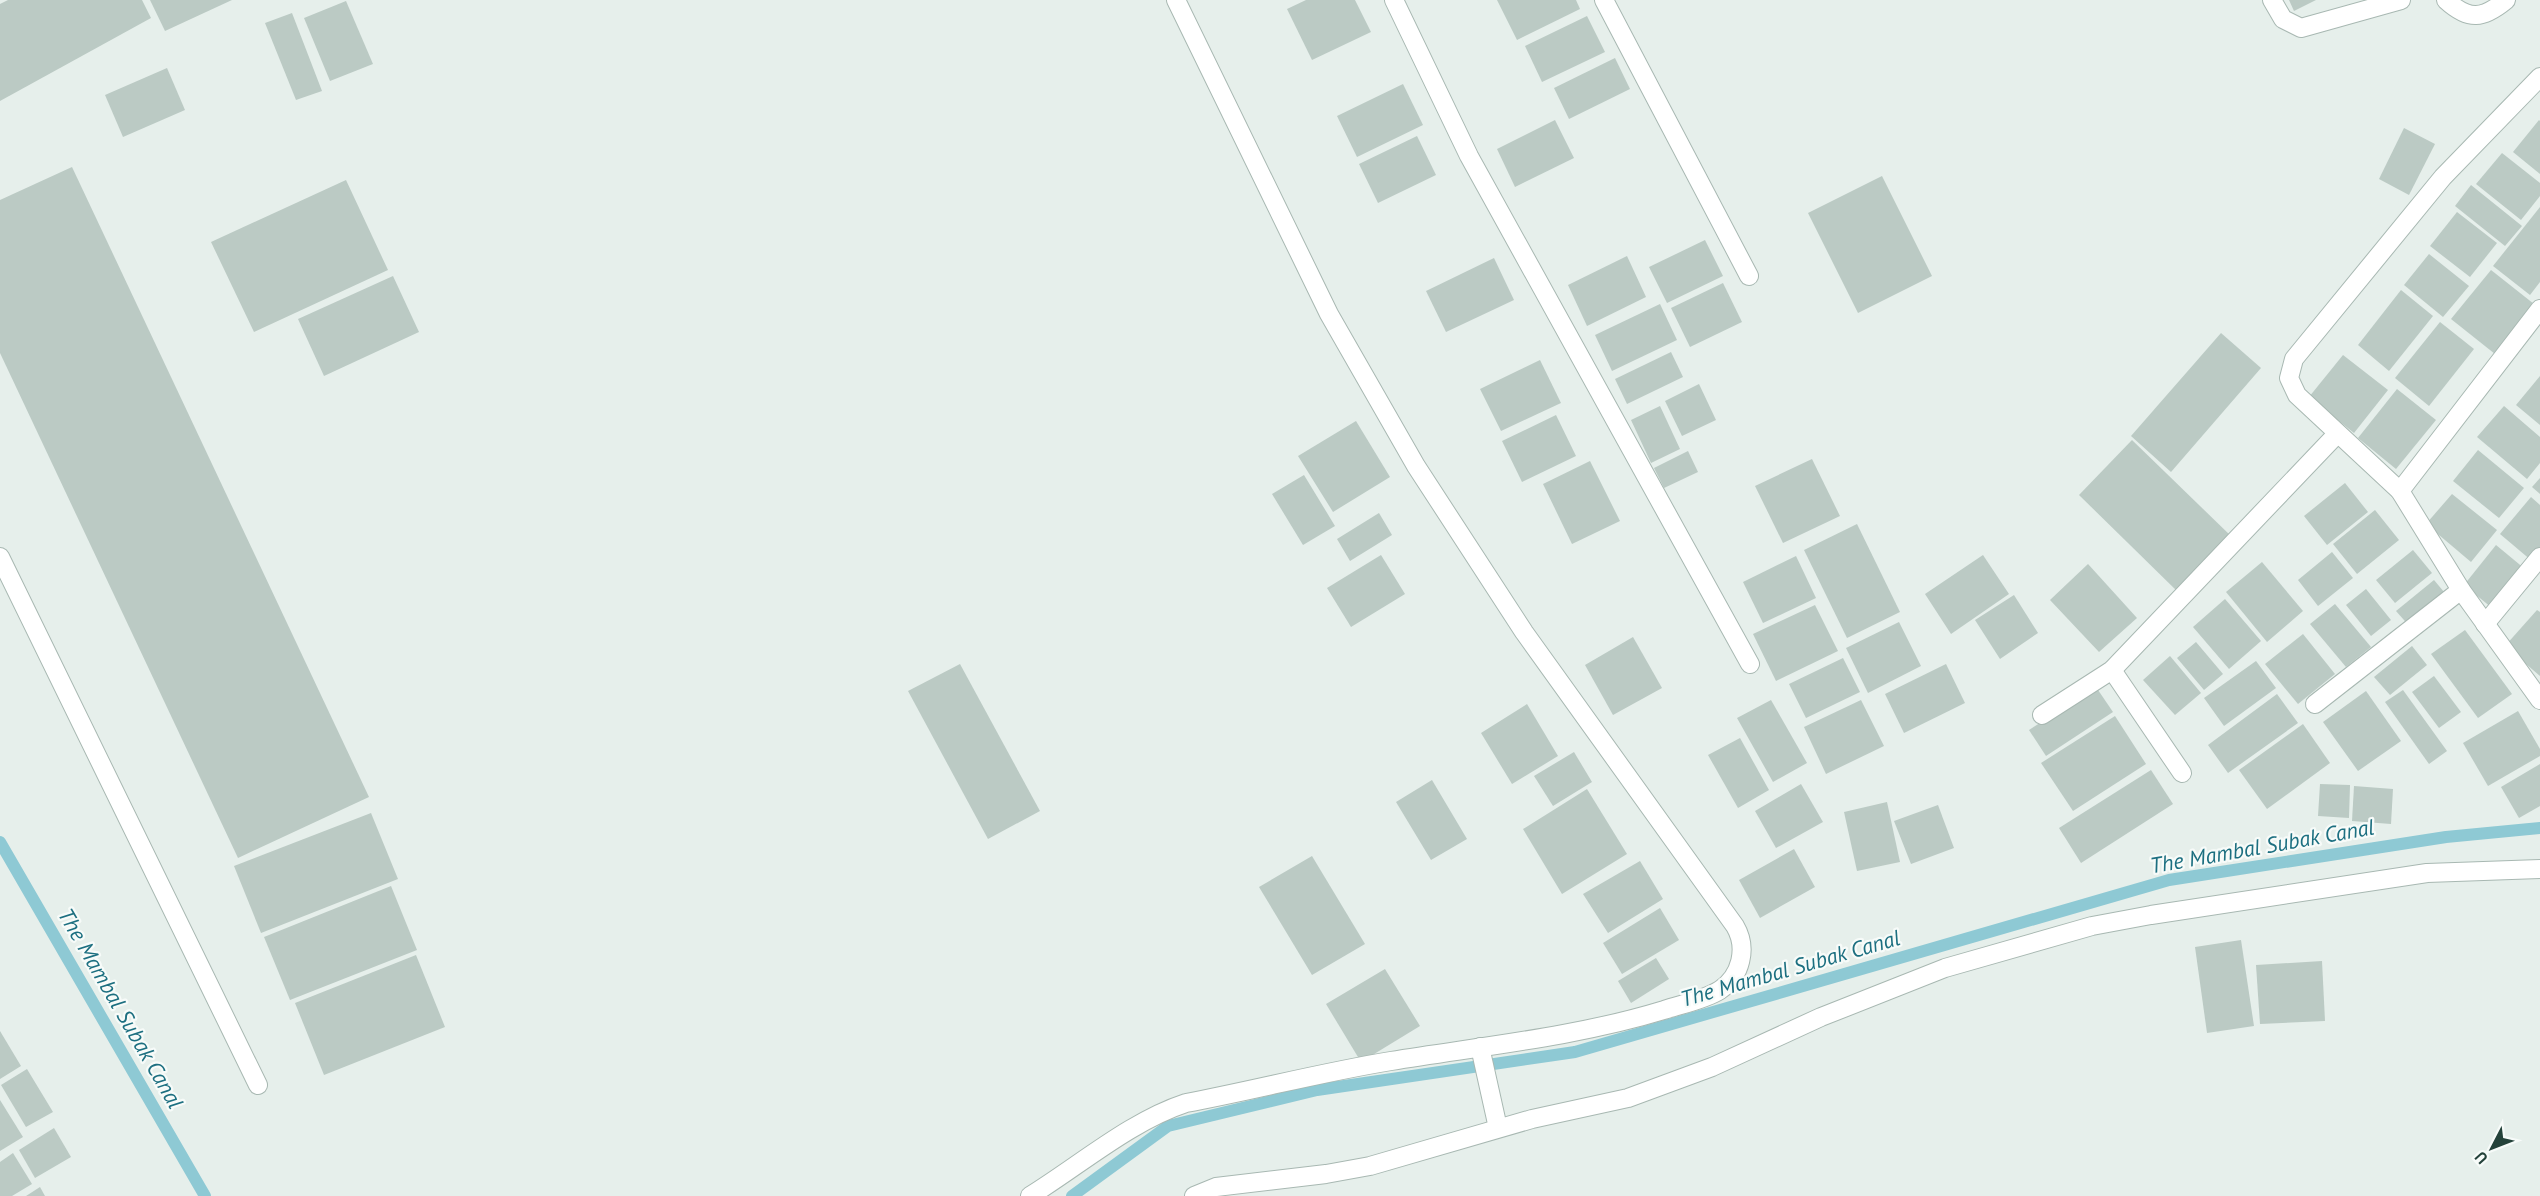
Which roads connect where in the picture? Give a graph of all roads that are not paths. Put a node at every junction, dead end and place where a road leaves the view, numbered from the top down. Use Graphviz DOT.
graph roads {
  1 [pos="1176,0"];
  2 [pos="1394,0"];
  3 [pos="1604,0"];
  4 [pos="2272,0"];
  5 [pos="2401,0"];
  6 [pos="2446,0"];
  7 [pos="2506,0"];
  8 [pos="2540,77"];
  9 [pos="1749,276"];
  10 [pos="2540,309"];
  11 [pos="2337,434"];
  12 [pos="2400,491"];
  13 [pos="0,557"];
  14 [pos="2540,557"];
  15 [pos="2461,590"];
  16 [pos="2485,624"];
  17 [pos="1750,664"];
  18 [pos="2112,670"];
  19 [pos="2540,700"];
  20 [pos="2315,704"];
  21 [pos="2042,715"];
  22 [pos="2182,773"];
  23 [pos="2540,870"];
  24 [pos="1480,1047"];
  25 [pos="258,1085"];
  26 [pos="1498,1128"];
  27 [pos="1030,1196"];
  28 [pos="1194,1196"];
  1 -- 24 [label="street"];
  2 -- 17 [label="street"];
  3 -- 9 [label="street"];
  4 -- 5 [label="street"];
  6 -- 7 [label="street"];
  8 -- 11 [label="street"];
  10 -- 12 [label="street"];
  11 -- 12 [label="street"];
  11 -- 18 [label="street"];
  12 -- 15 [label="street"];
  13 -- 25 [label="street"];
  14 -- 16 [label="street"];
  15 -- 16 [label="street"];
  15 -- 20 [label="street"];
  16 -- 19 [label="street"];
  18 -- 21 [label="street"];
  18 -- 22 [label="street"];
  23 -- 26 [label="street"];
  24 -- 26 [label="street"];
  24 -- 27 [label="street"];
  26 -- 28 [label="street"];
}
